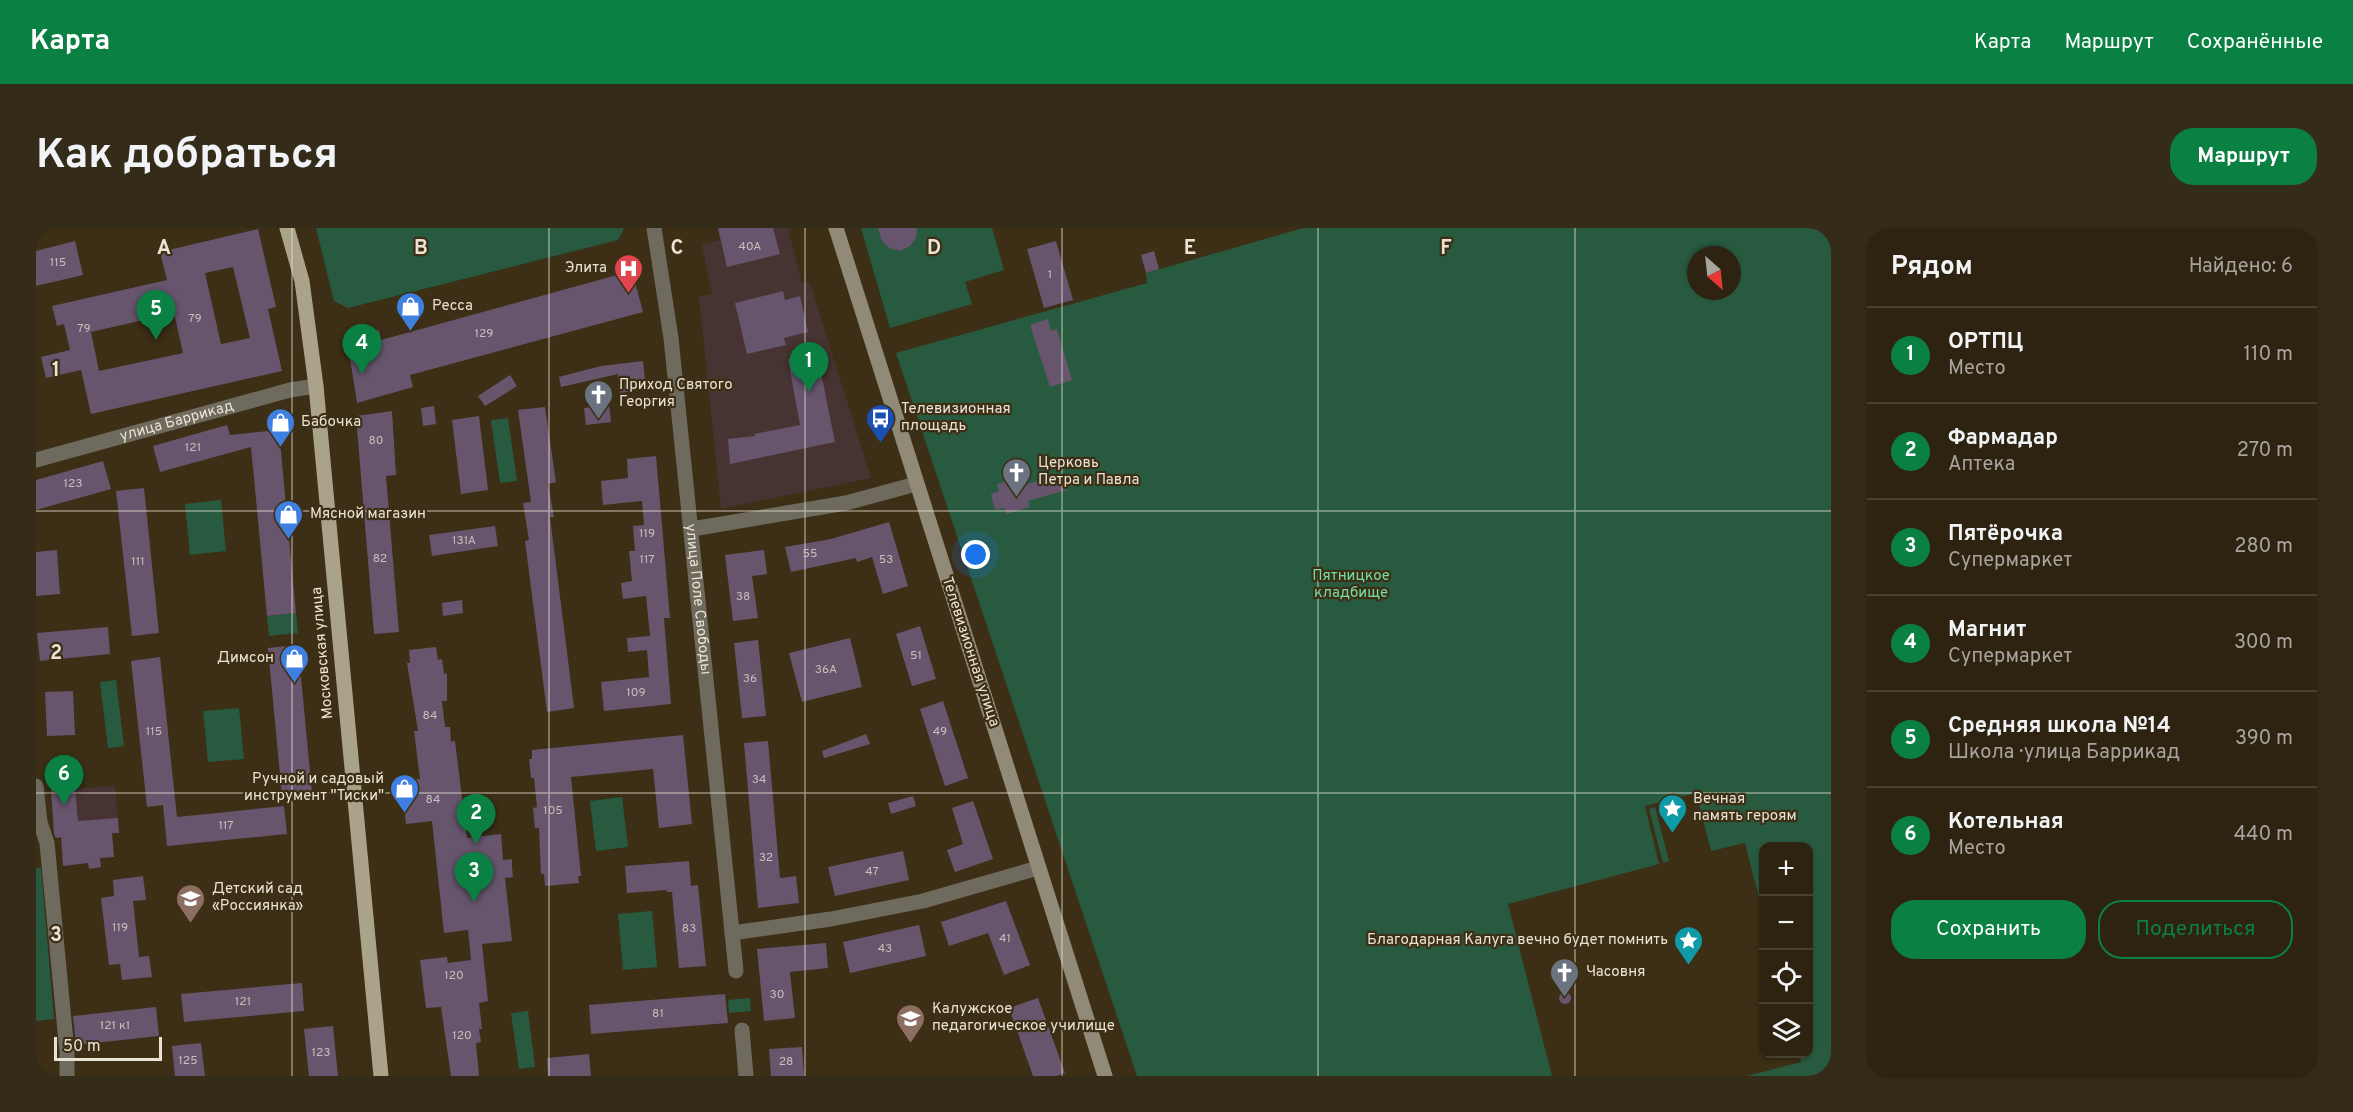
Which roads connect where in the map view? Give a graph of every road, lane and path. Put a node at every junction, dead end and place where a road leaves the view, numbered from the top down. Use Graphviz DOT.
graph roads {
  1 [pos="287,228"];
  2 [pos="654,228"];
  3 [pos="836,228"];
  4 [pos="316,386"];
  5 [pos="36,460"];
  6 [pos="916,484"];
  7 [pos="692,529"];
  8 [pos="36,786"];
  9 [pos="1038,868"];
  10 [pos="732,933"];
  11 [pos="736,971"];
  12 [pos="742,1030"];
  13 [pos="67,1076"];
  14 [pos="381,1076"];
  15 [pos="746,1076"];
  16 [pos="1105,1076"];
  1 -- 4 [label="main road, Московская улица"];
  2 -- 7 [label="street, улица Поле Свободы"];
  3 -- 6 [label="main road, Телевизионная улица"];
  4 -- 5 [label="street, улица Баррикад"];
  4 -- 14 [label="main road, Московская улица"];
  6 -- 7 [label="street"];
  6 -- 9 [label="main road, Телевизионная улица"];
  7 -- 10 [label="street, улица Поле Свободы"];
  8 -- 13 [label="street"];
  9 -- 10 [label="street"];
  9 -- 16 [label="main road, Телевизионная улица"];
  10 -- 11 [label="street, улица Поле Свободы"];
  12 -- 15 [label="street"];
}
